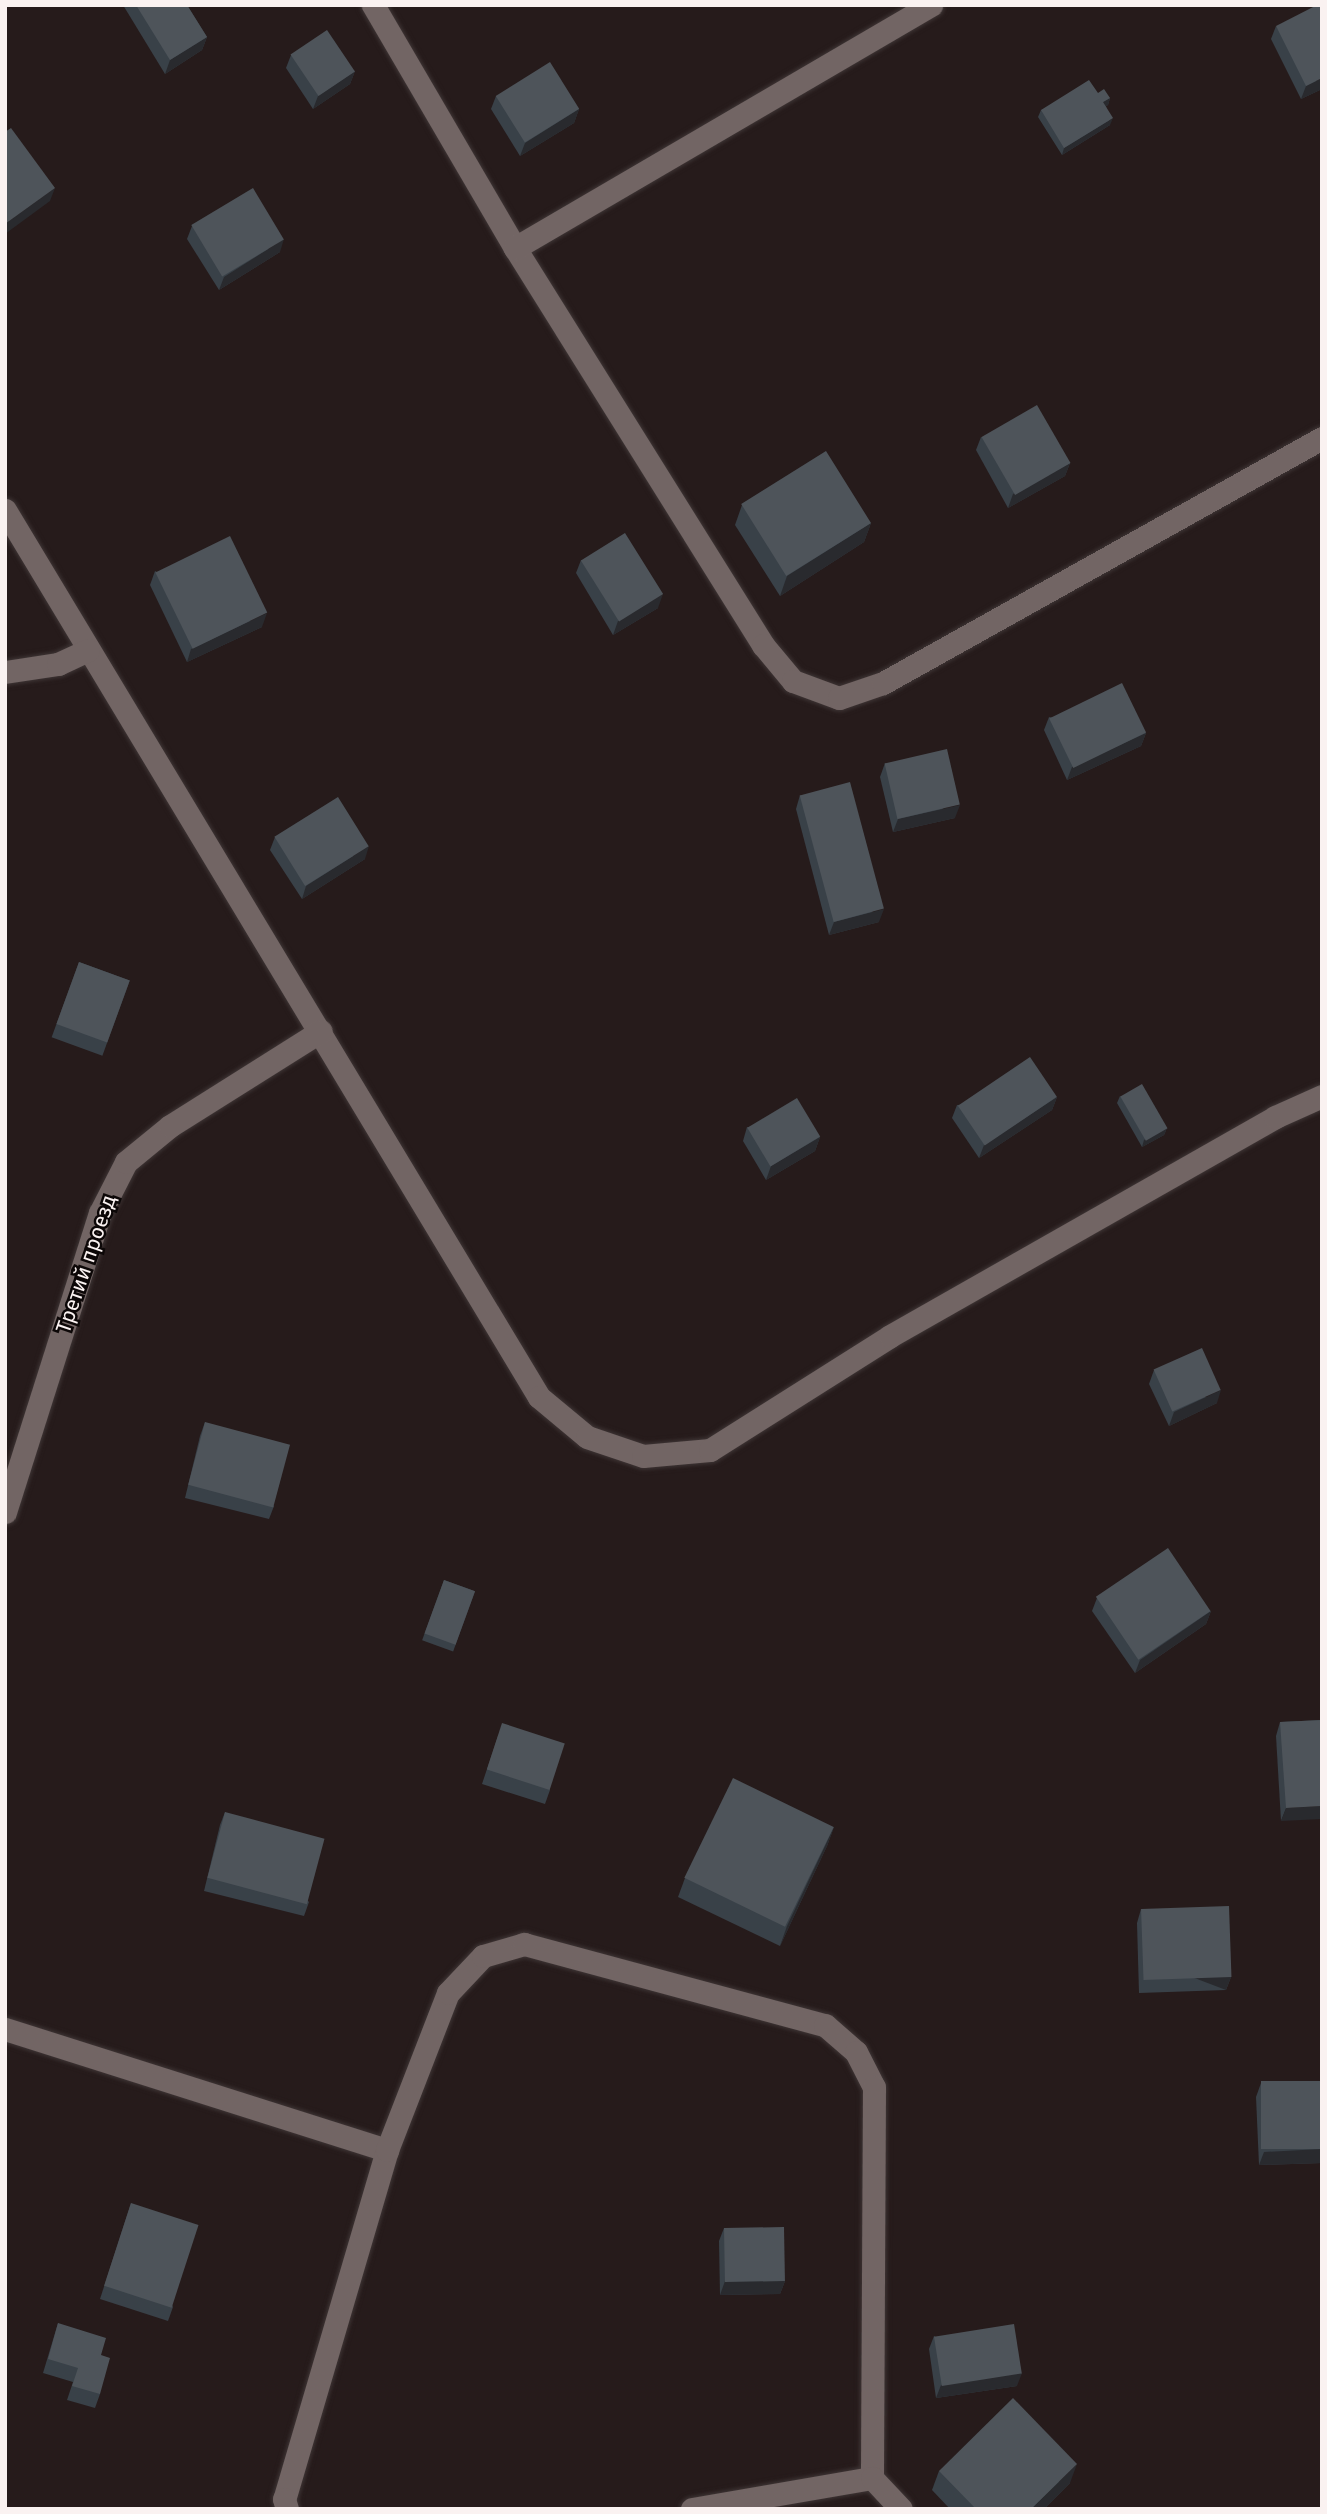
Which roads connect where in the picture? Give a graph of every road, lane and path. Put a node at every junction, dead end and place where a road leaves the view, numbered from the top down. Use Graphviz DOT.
graph roads {
  1 [pos="373,5"];
  2 [pos="931,5"];
  3 [pos="515,248"];
  4 [pos="1322,438"];
  5 [pos="5,510"];
  6 [pos="88,649"];
  7 [pos="5,672"];
  8 [pos="321,1031"];
  9 [pos="1322,1096"];
  10 [pos="5,1512"];
  11 [pos="5,2029"];
  12 [pos="387,2150"];
  13 [pos="872,2478"];
  14 [pos="287,2509"];
  15 [pos="692,2509"];
  16 [pos="901,2509"];
  1 -- 3 [label="lane"];
  2 -- 3 [label="lane"];
  3 -- 4 [label="lane"];
  5 -- 6 [label="lane"];
  6 -- 7 [label="lane"];
  6 -- 8 [label="lane"];
  8 -- 9 [label="lane"];
  8 -- 10 [label="lane, Третий проезд"];
  11 -- 12 [label="lane"];
  12 -- 13 [label="lane"];
  12 -- 14 [label="lane"];
  13 -- 15 [label="lane"];
  13 -- 16 [label="lane"];
}
